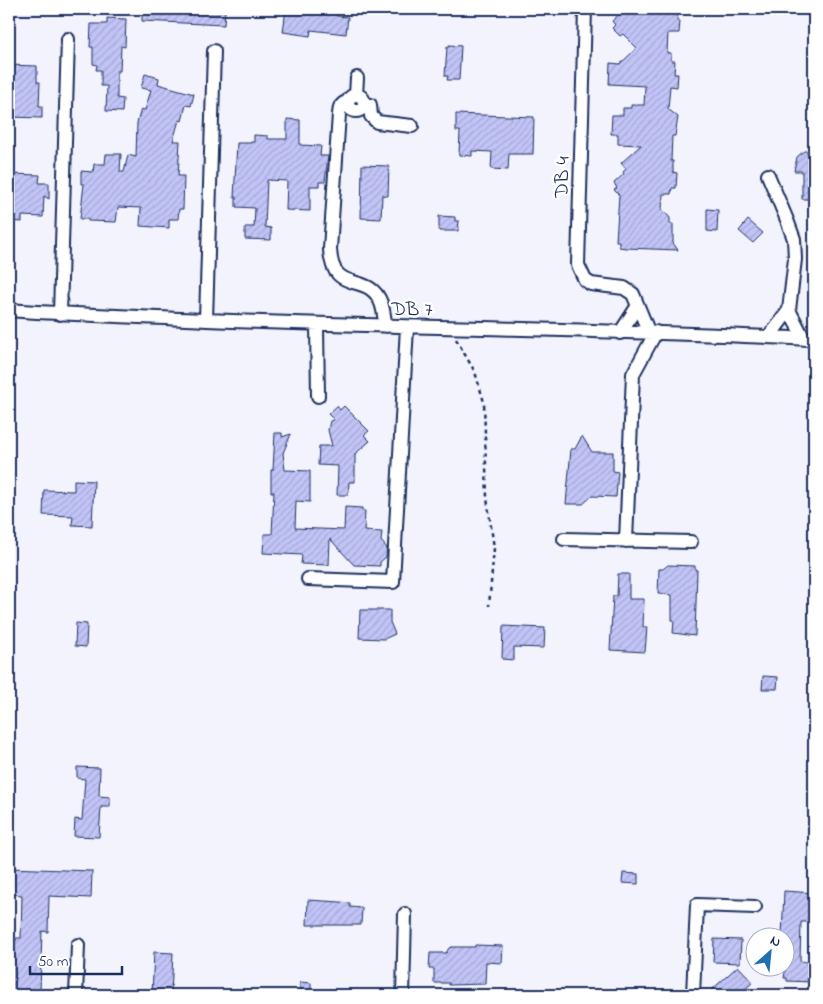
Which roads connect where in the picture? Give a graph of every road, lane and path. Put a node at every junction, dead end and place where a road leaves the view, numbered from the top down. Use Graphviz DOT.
graph roads {
  1 [pos="585,9"];
  2 [pos="68,39"];
  3 [pos="214,51"];
  4 [pos="357,78"];
  5 [pos="356,100"];
  6 [pos="412,126"];
  7 [pos="768,175"];
  8 [pos="637,306"];
  9 [pos="9,310"];
  10 [pos="789,310"];
  11 [pos="60,314"];
  12 [pos="206,320"];
  13 [pos="318,325"];
  14 [pos="386,326"];
  15 [pos="407,326"];
  16 [pos="449,327"];
  17 [pos="620,333"];
  18 [pos="652,333"];
  19 [pos="769,337"];
  20 [pos="809,339"];
  21 [pos="318,396"];
  22 [pos="564,539"];
  23 [pos="626,541"];
  24 [pos="692,542"];
  25 [pos="308,579"];
  26 [pos="489,606"];
  27 [pos="754,907"];
  28 [pos="405,914"];
  29 [pos="78,945"];
  30 [pos="76,995"];
  31 [pos="403,995"];
  32 [pos="693,995"];
  1 -- 8 [label="street, DB 4"];
  2 -- 11 [label="street"];
  3 -- 12 [label="street"];
  4 -- 5 [label="street"];
  5 -- 6 [label="street"];
  5 -- 14 [label="street"];
  7 -- 10 [label="street"];
  8 -- 17 [label="street"];
  8 -- 18 [label="street, DB 4"];
  9 -- 11 [label="street, DB 7"];
  10 -- 19 [label="street"];
  10 -- 20 [label="street"];
  11 -- 12 [label="street, DB 7"];
  12 -- 13 [label="street, DB 7"];
  13 -- 14 [label="street, DB 7"];
  13 -- 21 [label="street"];
  14 -- 15 [label="street, DB 7"];
  15 -- 16 [label="street, DB 7"];
  15 -- 25 [label="street"];
  16 -- 17 [label="street, DB 7"];
  16 -- 26 [label="path"];
  17 -- 18 [label="street, DB 7"];
  18 -- 19 [label="street, DB 7"];
  18 -- 23 [label="street"];
  19 -- 20 [label="street, DB 7"];
  22 -- 23 [label="street"];
  23 -- 24 [label="street"];
  27 -- 32 [label="street"];
  28 -- 31 [label="street"];
  29 -- 30 [label="street"];
}
